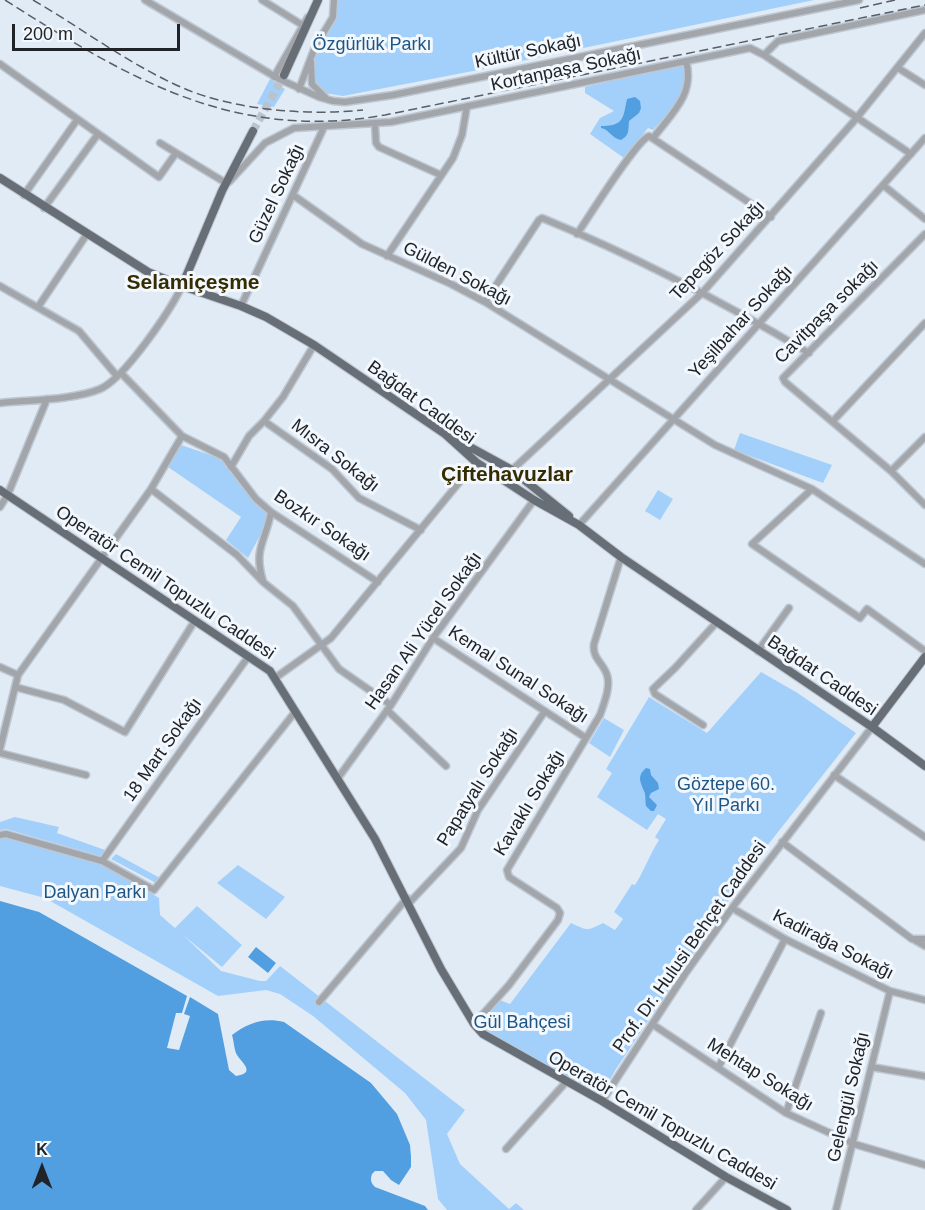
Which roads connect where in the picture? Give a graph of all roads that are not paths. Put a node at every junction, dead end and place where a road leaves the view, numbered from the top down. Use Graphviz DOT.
graph roads {
  1 [pos="145,0"];
  2 [pos="262,0"];
  3 [pos="334,0"];
  4 [pos="859,0"];
  5 [pos="316,3"];
  6 [pos="925,10"];
  7 [pos="305,26"];
  8 [pos="925,33"];
  9 [pos="311,55"];
  10 [pos="764,55"];
  11 [pos="686,61"];
  12 [pos="0,64"];
  13 [pos="898,68"];
  14 [pos="284,75"];
  15 [pos="274,76"];
  16 [pos="312,83"];
  17 [pos="925,85"];
  18 [pos="302,90"];
  19 [pos="330,101"];
  20 [pos="467,106"];
  21 [pos="857,118"];
  22 [pos="77,120"];
  23 [pos="375,124"];
  24 [pos="324,127"];
  25 [pos="253,131"];
  26 [pos="98,134"];
  27 [pos="654,137"];
  28 [pos="925,138"];
  29 [pos="160,143"];
  30 [pos="176,153"];
  31 [pos="911,154"];
  32 [pos="441,175"];
  33 [pos="0,178"];
  34 [pos="225,185"];
  35 [pos="883,185"];
  36 [pos="24,195"];
  37 [pos="293,195"];
  38 [pos="44,208"];
  39 [pos="771,217"];
  40 [pos="925,219"];
  41 [pos="87,234"];
  42 [pos="577,234"];
  43 [pos="925,234"];
  44 [pos="387,256"];
  45 [pos="0,286"];
  46 [pos="182,286"];
  47 [pos="702,293"];
  48 [pos="485,302"];
  49 [pos="241,306"];
  50 [pos="38,307"];
  51 [pos="925,323"];
  52 [pos="760,324"];
  53 [pos="922,331"];
  54 [pos="314,345"];
  55 [pos="809,353"];
  56 [pos="119,375"];
  57 [pos="610,380"];
  58 [pos="46,399"];
  59 [pos="0,403"];
  60 [pos="674,419"];
  61 [pos="264,421"];
  62 [pos="833,421"];
  63 [pos="445,434"];
  64 [pos="182,436"];
  65 [pos="925,437"];
  66 [pos="476,462"];
  67 [pos="231,467"];
  68 [pos="512,470"];
  69 [pos="891,471"];
  70 [pos="151,489"];
  71 [pos="812,489"];
  72 [pos="4,492"];
  73 [pos="534,501"];
  74 [pos="925,505"];
  75 [pos="0,507"];
  76 [pos="271,512"];
  77 [pos="579,525"];
  78 [pos="421,530"];
  79 [pos="621,557"];
  80 [pos="102,558"];
  81 [pos="925,564"];
  82 [pos="263,582"];
  83 [pos="378,582"];
  84 [pos="789,608"];
  85 [pos="194,622"];
  86 [pos="716,623"];
  87 [pos="433,638"];
  88 [pos="321,645"];
  89 [pos="758,651"];
  90 [pos="925,651"];
  91 [pos="248,657"];
  92 [pos="925,657"];
  93 [pos="0,667"];
  94 [pos="18,675"];
  95 [pos="275,678"];
  96 [pos="15,687"];
  97 [pos="389,708"];
  98 [pos="545,711"];
  99 [pos="295,712"];
  100 [pos="703,724"];
  101 [pos="872,728"];
  102 [pos="586,738"];
  103 [pos="0,751"];
  104 [pos="446,766"];
  105 [pos="925,766"];
  106 [pos="86,775"];
  107 [pos="834,775"];
  108 [pos="338,778"];
  109 [pos="0,835"];
  110 [pos="925,837"];
  111 [pos="782,842"];
  112 [pos="102,861"];
  113 [pos="408,901"];
  114 [pos="732,908"];
  115 [pos="785,939"];
  116 [pos="912,939"];
  117 [pos="925,939"];
  118 [pos="925,946"];
  119 [pos="890,991"];
  120 [pos="925,1000"];
  121 [pos="319,1002"];
  122 [pos="821,1013"];
  123 [pos="474,1023"];
  124 [pos="652,1024"];
  125 [pos="871,1067"];
  126 [pos="718,1068"];
  127 [pos="925,1076"];
  128 [pos="566,1082"];
  129 [pos="602,1101"];
  130 [pos="786,1113"];
  131 [pos="854,1144"];
  132 [pos="506,1149"];
  133 [pos="925,1166"];
  134 [pos="726,1177"];
  135 [pos="696,1210"];
  136 [pos="787,1210"];
  137 [pos="836,1210"];
  1 -- 15 [label="street, Kültür Sokağı"];
  2 -- 7 [label="street"];
  3 -- 9 [label="street"];
  4 -- 19 [label="street, Kültür Sokağı"];
  5 -- 7 [label="main road"];
  6 -- 10 [label="street"];
  7 -- 14 [label="main road"];
  7 -- 15 [label="street"];
  8 -- 13 [label="street, Tepegöz Sokağı"];
  9 -- 16 [label="street"];
  9 -- 18 [label="street"];
  10 -- 11 [label="street, Kortanpaşa Sokağı"];
  10 -- 21 [label="street"];
  11 -- 20 [label="street, Kortanpaşa Sokağı"];
  11 -- 27 [label="street"];
  12 -- 22 [label="street"];
  13 -- 17 [label="street"];
  13 -- 21 [label="street, Tepegöz Sokağı"];
  15 -- 18 [label="street, Kültür Sokağı"];
  16 -- 18 [label="street"];
  16 -- 19 [label="street"];
  18 -- 19 [label="street, Kültür Sokağı"];
  20 -- 23 [label="street, Kortanpaşa Sokağı"];
  20 -- 32 [label="street"];
  21 -- 31 [label="street"];
  21 -- 39 [label="street, Tepegöz Sokağı"];
  22 -- 26 [label="street"];
  22 -- 36 [label="street"];
  23 -- 24 [label="street, Kortanpaşa Sokağı"];
  23 -- 32 [label="street"];
  24 -- 34 [label="street, Kortanpaşa Sokağı"];
  24 -- 37 [label="street, Güzel Sokağı"];
  25 -- 34 [label="main road"];
  26 -- 30 [label="street"];
  26 -- 38 [label="street"];
  27 -- 39 [label="street"];
  27 -- 42 [label="street"];
  28 -- 31 [label="street, Yeşilbahar Sokağı"];
  29 -- 30 [label="street"];
  30 -- 34 [label="street"];
  31 -- 35 [label="street, Yeşilbahar Sokağı"];
  32 -- 44 [label="street"];
  33 -- 36 [label="main road, Bağdat Caddesi"];
  34 -- 46 [label="main road"];
  35 -- 40 [label="street"];
  35 -- 52 [label="street, Yeşilbahar Sokağı"];
  36 -- 38 [label="main road, Bağdat Caddesi"];
  37 -- 44 [label="street, Gülden Sokağı"];
  37 -- 49 [label="street, Güzel Sokağı"];
  38 -- 41 [label="main road, Bağdat Caddesi"];
  39 -- 47 [label="street, Tepegöz Sokağı"];
  41 -- 46 [label="main road, Bağdat Caddesi"];
  41 -- 50 [label="street"];
  42 -- 47 [label="street"];
  42 -- 48 [label="street"];
  43 -- 55 [label="street, Cavitpaşa sokağı"];
  44 -- 48 [label="street, Gülden Sokağı"];
  45 -- 50 [label="street, Bozkır Sokağı"];
  46 -- 49 [label="main road, Bağdat Caddesi"];
  46 -- 56 [label="street"];
  47 -- 52 [label="street"];
  47 -- 57 [label="street, Tepegöz Sokağı"];
  48 -- 57 [label="street, Gülden Sokağı"];
  49 -- 54 [label="main road, Bağdat Caddesi"];
  50 -- 56 [label="street, Bozkır Sokağı"];
  51 -- 53 [label="street"];
  52 -- 55 [label="street"];
  52 -- 60 [label="street, Yeşilbahar Sokağı"];
  53 -- 62 [label="street"];
  54 -- 61 [label="street"];
  54 -- 63 [label="main road, Bağdat Caddesi"];
  55 -- 62 [label="street, Cavitpaşa sokağı"];
  56 -- 58 [label="street"];
  56 -- 64 [label="street, Bozkır Sokağı"];
  57 -- 60 [label="street, Gülden Sokağı"];
  57 -- 68 [label="street, Tepegöz Sokağı"];
  58 -- 59 [label="street"];
  58 -- 72 [label="street"];
  60 -- 71 [label="street, Gülden Sokağı"];
  60 -- 77 [label="street, Yeşilbahar Sokağı"];
  61 -- 67 [label="street"];
  61 -- 78 [label="street, Mısra Sokağı"];
  62 -- 69 [label="street, Cavitpaşa sokağı"];
  63 -- 66 [label="main road, Bağdat Caddesi"];
  63 -- 68 [label="main road"];
  64 -- 67 [label="street, Bozkır Sokağı"];
  64 -- 70 [label="street"];
  65 -- 69 [label="street"];
  66 -- 73 [label="main road, Bağdat Caddesi"];
  66 -- 78 [label="street"];
  67 -- 76 [label="street, Bozkır Sokağı"];
  68 -- 77 [label="main road"];
  69 -- 74 [label="street, Cavitpaşa sokağı"];
  70 -- 80 [label="street"];
  70 -- 82 [label="street"];
  71 -- 81 [label="street, Gülden Sokağı"];
  71 -- 90 [label="street"];
  72 -- 75 [label="street"];
  72 -- 80 [label="main road, Operatör Cemil Topuzlu Caddesi"];
  73 -- 77 [label="main road, Bağdat Caddesi"];
  73 -- 87 [label="street, Hasan Ali Yücel Sokağı"];
  76 -- 82 [label="street"];
  76 -- 83 [label="street, Bozkır Sokağı"];
  77 -- 79 [label="main road, Bağdat Caddesi"];
  78 -- 83 [label="street"];
  79 -- 86 [label="main road, Bağdat Caddesi"];
  79 -- 102 [label="street, Kavaklı Sokağı"];
  80 -- 85 [label="main road, Operatör Cemil Topuzlu Caddesi"];
  80 -- 94 [label="street"];
  82 -- 88 [label="street"];
  83 -- 88 [label="street"];
  84 -- 89 [label="street"];
  85 -- 91 [label="main road, Operatör Cemil Topuzlu Caddesi"];
  85 -- 96 [label="street"];
  86 -- 89 [label="main road, Bağdat Caddesi"];
  86 -- 100 [label="street"];
  87 -- 97 [label="street, Hasan Ali Yücel Sokağı"];
  87 -- 98 [label="street, Kemal Sunal Sokağı"];
  88 -- 95 [label="street"];
  88 -- 97 [label="street"];
  89 -- 101 [label="main road, Bağdat Caddesi"];
  91 -- 95 [label="main road, Operatör Cemil Topuzlu Caddesi"];
  91 -- 112 [label="street, 18 Mart Sokağı"];
  92 -- 101 [label="main road"];
  93 -- 94 [label="street"];
  94 -- 96 [label="street"];
  95 -- 99 [label="main road, Operatör Cemil Topuzlu Caddesi"];
  96 -- 103 [label="street"];
  97 -- 104 [label="street"];
  97 -- 108 [label="street, Hasan Ali Yücel Sokağı"];
  98 -- 102 [label="street, Kemal Sunal Sokağı"];
  98 -- 113 [label="street, Papatyalı Sokağı"];
  99 -- 108 [label="main road, Operatör Cemil Topuzlu Caddesi"];
  99 -- 112 [label="street"];
  101 -- 105 [label="main road, Bağdat Caddesi"];
  101 -- 107 [label="street, Prof. Dr. Hulusi Behçet Caddesi"];
  102 -- 123 [label="street, Kavaklı Sokağı"];
  103 -- 106 [label="street"];
  107 -- 110 [label="street"];
  107 -- 111 [label="street, Prof. Dr. Hulusi Behçet Caddesi"];
  108 -- 113 [label="main road, Operatör Cemil Topuzlu Caddesi"];
  109 -- 112 [label="street"];
  111 -- 114 [label="street, Prof. Dr. Hulusi Behçet Caddesi"];
  111 -- 116 [label="street"];
  113 -- 121 [label="street, Papatyalı Sokağı"];
  113 -- 123 [label="main road, Operatör Cemil Topuzlu Caddesi"];
  114 -- 115 [label="street, Kadirağa Sokağı"];
  114 -- 124 [label="street, Prof. Dr. Hulusi Behçet Caddesi"];
  115 -- 119 [label="street, Kadirağa Sokağı"];
  115 -- 126 [label="street"];
  116 -- 117 [label="street"];
  116 -- 118 [label="street"];
  119 -- 120 [label="street, Kadirağa Sokağı"];
  119 -- 125 [label="street, Gelengül Sokağı"];
  122 -- 130 [label="street"];
  123 -- 128 [label="main road, Operatör Cemil Topuzlu Caddesi"];
  124 -- 126 [label="street, Mehtap Sokağı"];
  124 -- 129 [label="street, Prof. Dr. Hulusi Behçet Caddesi"];
  125 -- 127 [label="street"];
  125 -- 131 [label="street, Gelengül Sokağı"];
  126 -- 130 [label="street, Mehtap Sokağı"];
  128 -- 129 [label="main road, Operatör Cemil Topuzlu Caddesi"];
  128 -- 132 [label="street"];
  129 -- 134 [label="main road, Operatör Cemil Topuzlu Caddesi"];
  130 -- 131 [label="street, Mehtap Sokağı"];
  131 -- 133 [label="street, Mehtap Sokağı"];
  131 -- 137 [label="street, Gelengül Sokağı"];
  134 -- 135 [label="street"];
  134 -- 136 [label="main road, Operatör Cemil Topuzlu Caddesi"];
}
